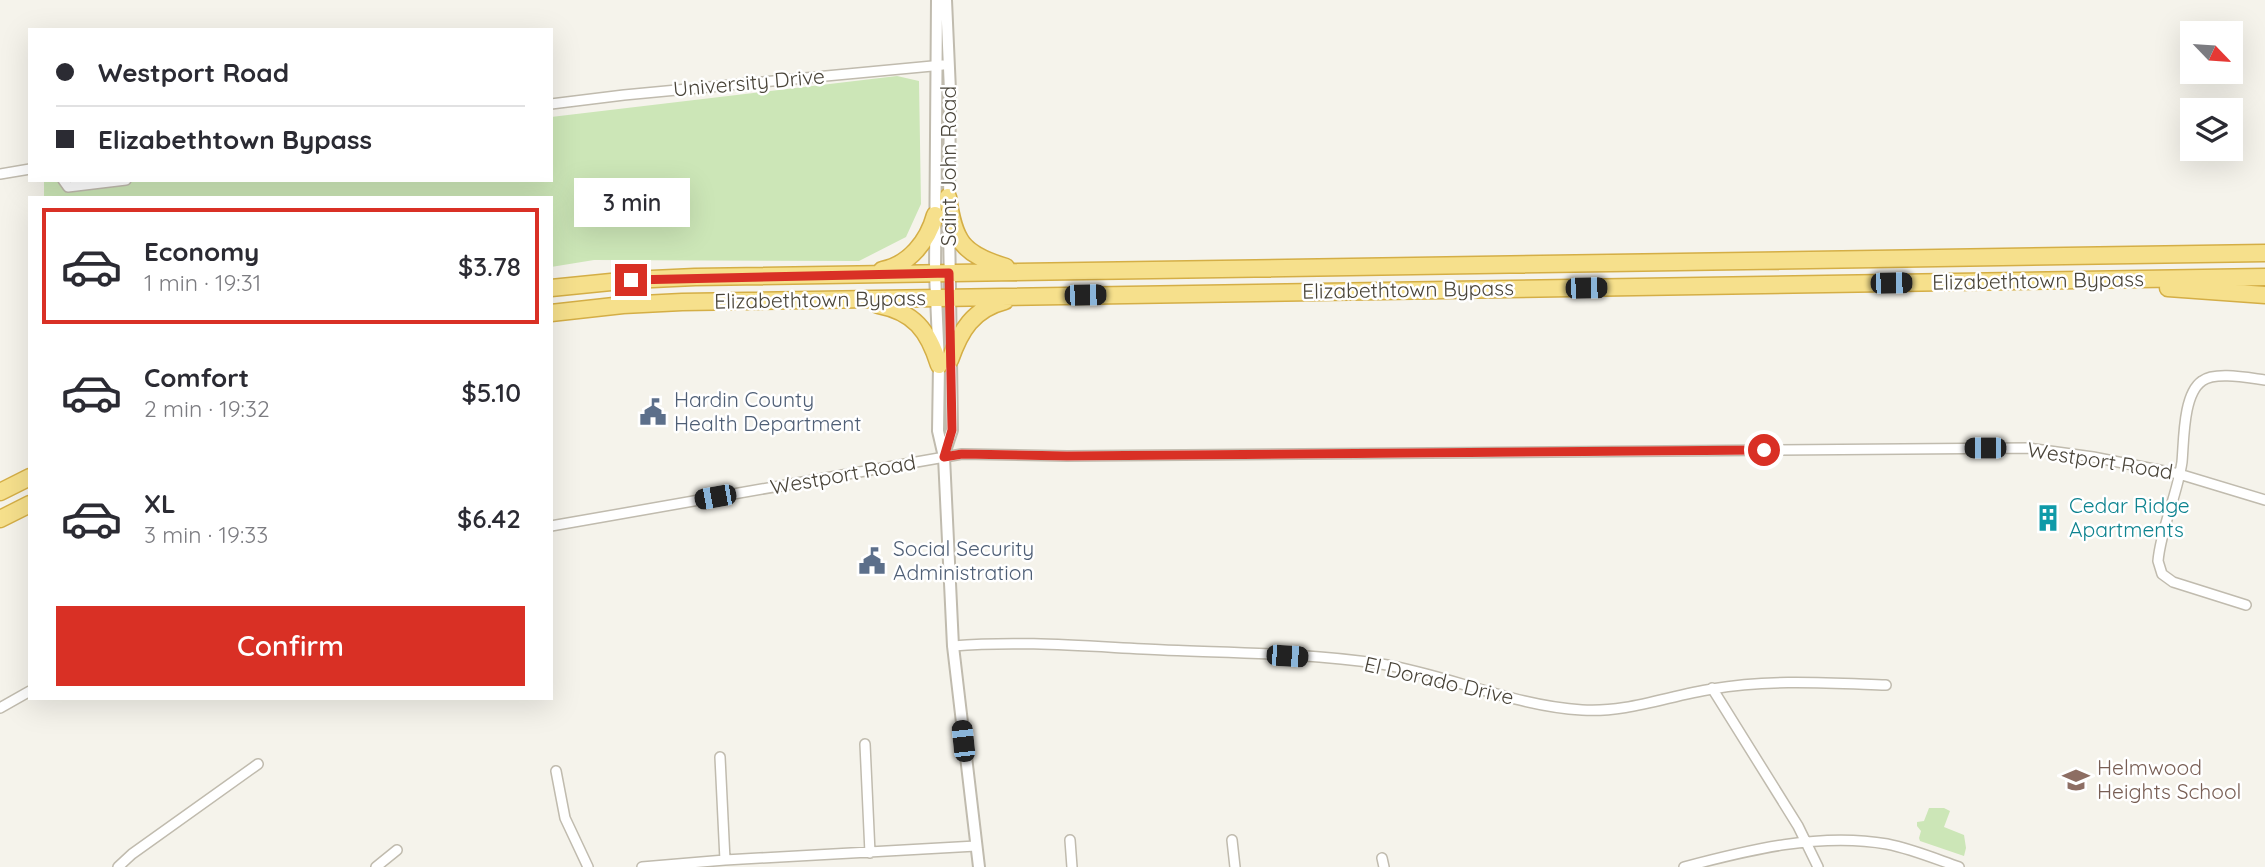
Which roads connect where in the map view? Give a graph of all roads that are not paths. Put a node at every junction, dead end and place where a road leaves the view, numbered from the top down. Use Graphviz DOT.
graph roads {
  1 [pos="937,0"];
  2 [pos="946,0"];
  3 [pos="948,64"];
  4 [pos="936,65"];
  5 [pos="553,104"];
  6 [pos="28,169"];
  7 [pos="0,174"];
  8 [pos="64,182"];
  9 [pos="109,182"];
  10 [pos="948,197"];
  11 [pos="935,215"];
  12 [pos="2265,243"];
  13 [pos="2265,253"];
  14 [pos="2034,257"];
  15 [pos="1029,272"];
  16 [pos="942,273"];
  17 [pos="837,275"];
  18 [pos="2265,277"];
  19 [pos="2079,280"];
  20 [pos="553,288"];
  21 [pos="2265,295"];
  22 [pos="1030,296"];
  23 [pos="943,298"];
  24 [pos="837,300"];
  25 [pos="553,313"];
  26 [pos="944,362"];
  27 [pos="2265,380"];
  28 [pos="944,457"];
  29 [pos="2179,474"];
  30 [pos="28,478"];
  31 [pos="0,492"];
  32 [pos="2265,500"];
  33 [pos="28,505"];
  34 [pos="0,519"];
  35 [pos="553,526"];
  36 [pos="2246,605"];
  37 [pos="953,646"];
  38 [pos="1886,685"];
  39 [pos="1712,688"];
  40 [pos="28,692"];
  41 [pos="0,708"];
  42 [pos="865,744"];
  43 [pos="720,757"];
  44 [pos="258,764"];
  45 [pos="556,771"];
  46 [pos="1070,840"];
  47 [pos="1232,840"];
  48 [pos="1805,843"];
  49 [pos="976,846"];
  50 [pos="397,850"];
  51 [pos="870,853"];
  52 [pos="725,860"];
  53 [pos="118,867"];
  54 [pos="376,867"];
  55 [pos="587,867"];
  56 [pos="642,867"];
  57 [pos="979,867"];
  58 [pos="1073,867"];
  59 [pos="1235,867"];
  60 [pos="1684,867"];
  61 [pos="1818,867"];
  62 [pos="1959,867"];
  1 -- 4 [label="street, Saint John Road"];
  2 -- 3 [label="street, Saint John Road"];
  3 -- 4 [label="street, University Drive"];
  3 -- 10 [label="street, Saint John Road"];
  4 -- 5 [label="street, University Drive"];
  4 -- 11 [label="street, Saint John Road"];
  6 -- 7 [label="street"];
  8 -- 9 [label="street"];
  10 -- 15 [label="highway"];
  10 -- 16 [label="street, Saint John Road"];
  11 -- 16 [label="street, Saint John Road"];
  11 -- 17 [label="highway"];
  12 -- 14 [label="highway"];
  13 -- 14 [label="highway, Elizabethtown Bypass"];
  14 -- 15 [label="highway, Elizabethtown Bypass"];
  15 -- 16 [label="highway, Elizabethtown Bypass"];
  16 -- 17 [label="highway, Elizabethtown Bypass"];
  16 -- 23 [label="street, Saint John Road"];
  17 -- 20 [label="highway, Elizabethtown Bypass"];
  18 -- 19 [label="highway, Elizabethtown Bypass"];
  19 -- 21 [label="highway"];
  19 -- 22 [label="highway, Elizabethtown Bypass"];
  22 -- 23 [label="highway, Elizabethtown Bypass"];
  22 -- 26 [label="highway"];
  23 -- 24 [label="highway, Elizabethtown Bypass"];
  23 -- 26 [label="street, Saint John Road"];
  24 -- 25 [label="highway, Elizabethtown Bypass"];
  24 -- 26 [label="highway"];
  26 -- 28 [label="street, Saint John Road"];
  27 -- 29 [label="street"];
  28 -- 29 [label="street, Westport Road"];
  28 -- 35 [label="street, Westport Road"];
  28 -- 37 [label="street, Saint John Road"];
  29 -- 32 [label="street, Westport Road"];
  29 -- 36 [label="street"];
  30 -- 31 [label="highway"];
  33 -- 34 [label="highway"];
  37 -- 39 [label="street, El Dorado Drive"];
  37 -- 49 [label="street, Saint John Road"];
  38 -- 39 [label="street, El Dorado Drive"];
  39 -- 48 [label="street"];
  40 -- 41 [label="street"];
  42 -- 51 [label="street"];
  43 -- 52 [label="street"];
  44 -- 53 [label="street"];
  45 -- 55 [label="street"];
  46 -- 58 [label="street"];
  47 -- 59 [label="street"];
  48 -- 60 [label="street"];
  48 -- 61 [label="street"];
  48 -- 62 [label="street"];
  49 -- 51 [label="street"];
  49 -- 57 [label="street, Saint John Road"];
  50 -- 54 [label="street"];
  51 -- 52 [label="street"];
  52 -- 56 [label="street"];
}
